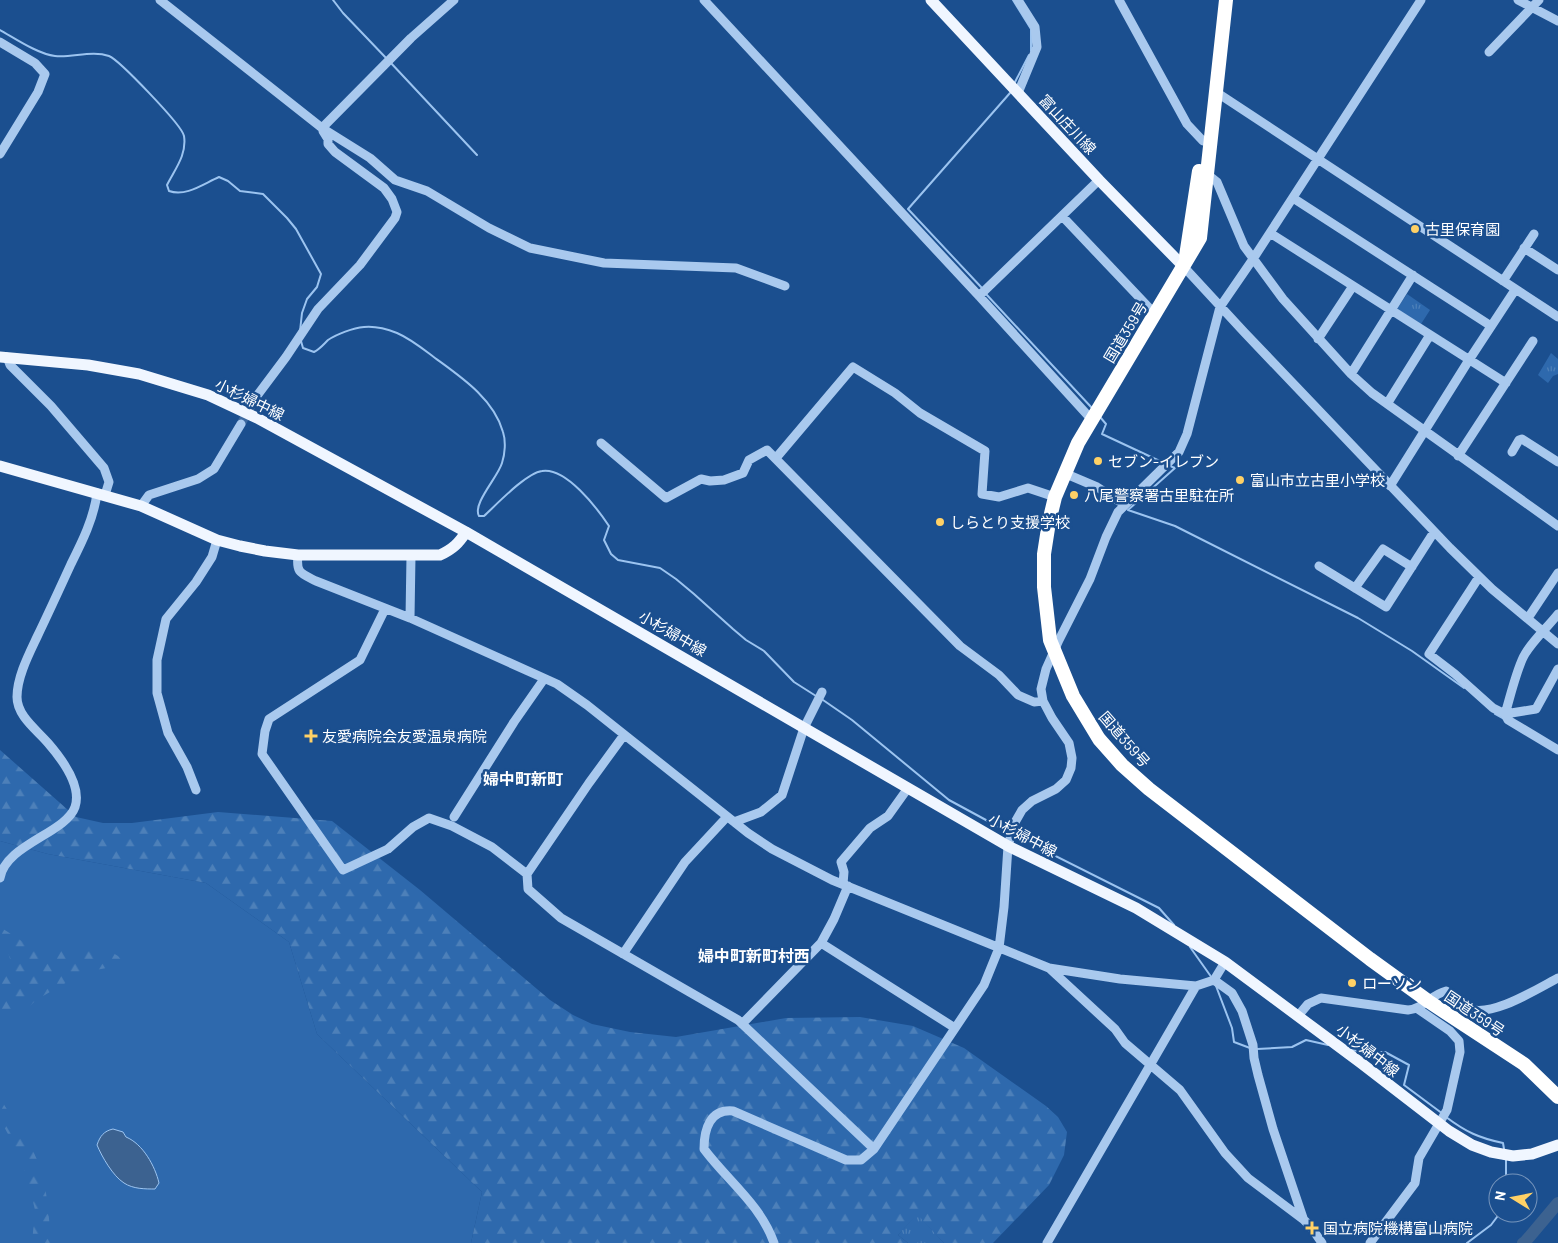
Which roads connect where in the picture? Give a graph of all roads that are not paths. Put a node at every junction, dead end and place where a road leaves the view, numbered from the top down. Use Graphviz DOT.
graph roads {
  1 [pos="160,0"];
  2 [pos="454,0"];
  3 [pos="704,0"];
  4 [pos="932,0"];
  5 [pos="1018,0"];
  6 [pos="1119,0"];
  7 [pos="1218,0"];
  8 [pos="1226,0"];
  9 [pos="1421,0"];
  10 [pos="1518,0"];
  11 [pos="1539,0"];
  12 [pos="1532,8"];
  13 [pos="1558,21"];
  14 [pos="0,42"];
  15 [pos="1488,52"];
  16 [pos="1018,92"];
  17 [pos="1216,92"];
  18 [pos="322,128"];
  19 [pos="1203,141"];
  20 [pos="0,154"];
  21 [pos="1318,159"];
  22 [pos="1207,174"];
  23 [pos="1099,180"];
  24 [pos="1293,198"];
  25 [pos="1062,216"];
  26 [pos="1270,233"];
  27 [pos="1534,234"];
  28 [pos="1524,248"];
  29 [pos="1253,259"];
  30 [pos="1184,267"];
  31 [pos="1558,270"];
  32 [pos="1413,275"];
  33 [pos="1503,282"];
  34 [pos="785,286"];
  35 [pos="1353,286"];
  36 [pos="1515,290"];
  37 [pos="979,296"];
  38 [pos="1220,307"];
  39 [pos="1391,310"];
  40 [pos="1155,314"];
  41 [pos="1558,317"];
  42 [pos="1491,326"];
  43 [pos="1430,335"];
  44 [pos="1318,338"];
  45 [pos="1533,341"];
  46 [pos="4,357"];
  47 [pos="1469,360"];
  48 [pos="1351,374"];
  49 [pos="1506,383"];
  50 [pos="256,397"];
  51 [pos="1387,404"];
  52 [pos="1092,420"];
  53 [pos="241,424"];
  54 [pos="1424,430"];
  55 [pos="600,443"];
  56 [pos="1512,452"];
  57 [pos="1458,456"];
  58 [pos="776,458"];
  59 [pos="1558,462"];
  60 [pos="0,466"];
  61 [pos="1064,473"];
  62 [pos="1390,486"];
  63 [pos="101,494"];
  64 [pos="1055,497"];
  65 [pos="1125,505"];
  66 [pos="141,506"];
  67 [pos="1558,526"];
  68 [pos="466,532"];
  69 [pos="1434,532"];
  70 [pos="217,540"];
  71 [pos="298,554"];
  72 [pos="411,556"];
  73 [pos="1319,566"];
  74 [pos="1412,567"];
  75 [pos="1558,573"];
  76 [pos="1480,577"];
  77 [pos="1355,588"];
  78 [pos="386,609"];
  79 [pos="1558,614"];
  80 [pos="410,618"];
  81 [pos="1528,618"];
  82 [pos="1544,632"];
  83 [pos="1558,644"];
  84 [pos="1558,669"];
  85 [pos="544,678"];
  86 [pos="822,692"];
  87 [pos="1044,701"];
  88 [pos="1504,714"];
  89 [pos="804,728"];
  90 [pos="624,735"];
  91 [pos="1558,750"];
  92 [pos="908,788"];
  93 [pos="196,790"];
  94 [pos="454,817"];
  95 [pos="730,820"];
  96 [pos="1008,846"];
  97 [pos="527,874"];
  98 [pos="0,878"];
  99 [pos="845,885"];
  100 [pos="821,944"];
  101 [pos="998,948"];
  102 [pos="623,954"];
  103 [pos="1225,962"];
  104 [pos="1049,968"];
  105 [pos="1558,978"];
  106 [pos="1214,980"];
  107 [pos="1196,986"];
  108 [pos="1423,1005"];
  109 [pos="1298,1016"];
  110 [pos="742,1024"];
  111 [pos="955,1028"];
  112 [pos="1149,1065"];
  113 [pos="1558,1097"];
  114 [pos="1558,1145"];
  115 [pos="874,1149"];
  116 [pos="1304,1220"];
  117 [pos="774,1243"];
  118 [pos="1047,1243"];
  119 [pos="1322,1243"];
  120 [pos="1370,1243"];
  1 -- 18 [label="street"];
  2 -- 18 [label="street"];
  3 -- 37 [label="street"];
  4 -- 16 [label="main road, 富山庄川線"];
  5 -- 16 [label="street"];
  6 -- 19 [label="street"];
  7 -- 19 [label="highway, 国道359号"];
  8 -- 17 [label="highway, 国道359号"];
  9 -- 21 [label="street"];
  10 -- 12 [label="street"];
  11 -- 12 [label="street"];
  12 -- 13 [label="street"];
  12 -- 15 [label="street"];
  14 -- 20 [label="street"];
  16 -- 23 [label="main road, 富山庄川線"];
  17 -- 21 [label="street"];
  17 -- 22 [label="highway, 国道359号"];
  18 -- 34 [label="street"];
  18 -- 50 [label="street"];
  19 -- 30 [label="highway, 国道359号"];
  21 -- 24 [label="street"];
  21 -- 33 [label="street"];
  22 -- 29 [label="street"];
  22 -- 30 [label="highway, 国道359号"];
  23 -- 25 [label="street"];
  23 -- 30 [label="main road, 富山庄川線"];
  24 -- 26 [label="street"];
  24 -- 32 [label="street"];
  25 -- 37 [label="street"];
  25 -- 40 [label="street"];
  26 -- 29 [label="street"];
  26 -- 35 [label="street"];
  27 -- 28 [label="street"];
  28 -- 31 [label="street"];
  28 -- 33 [label="street"];
  29 -- 38 [label="street"];
  29 -- 44 [label="street"];
  30 -- 38 [label="street"];
  30 -- 40 [label="highway, 国道359号"];
  32 -- 39 [label="street"];
  32 -- 42 [label="street"];
  33 -- 36 [label="street"];
  35 -- 39 [label="street"];
  35 -- 44 [label="street"];
  36 -- 41 [label="street"];
  36 -- 42 [label="street"];
  37 -- 52 [label="street"];
  38 -- 62 [label="street"];
  38 -- 65 [label="street"];
  39 -- 43 [label="street"];
  39 -- 48 [label="street"];
  40 -- 52 [label="highway, 国道359号"];
  42 -- 47 [label="street"];
  43 -- 47 [label="street"];
  43 -- 51 [label="street"];
  44 -- 48 [label="street"];
  45 -- 49 [label="street"];
  46 -- 63 [label="street"];
  46 -- 68 [label="main road, 小杉婦中線"];
  47 -- 49 [label="street"];
  47 -- 54 [label="street"];
  48 -- 51 [label="street"];
  49 -- 57 [label="street"];
  51 -- 54 [label="street"];
  52 -- 61 [label="highway, 国道359号"];
  53 -- 66 [label="street"];
  54 -- 57 [label="street"];
  54 -- 62 [label="street"];
  55 -- 58 [label="street"];
  56 -- 59 [label="street"];
  57 -- 67 [label="street"];
  58 -- 64 [label="street"];
  58 -- 87 [label="street"];
  60 -- 63 [label="main road"];
  61 -- 64 [label="highway, 国道359号"];
  61 -- 65 [label="street"];
  62 -- 69 [label="street"];
  63 -- 66 [label="main road"];
  63 -- 98 [label="street"];
  64 -- 108 [label="highway, 国道359号"];
  65 -- 87 [label="street"];
  66 -- 70 [label="main road"];
  68 -- 72 [label="main road"];
  68 -- 89 [label="main road, 小杉婦中線"];
  69 -- 74 [label="street"];
  69 -- 76 [label="street"];
  70 -- 71 [label="main road"];
  70 -- 93 [label="street"];
  71 -- 72 [label="main road"];
  71 -- 78 [label="street"];
  72 -- 80 [label="street"];
  73 -- 77 [label="street"];
  74 -- 77 [label="street"];
  74 -- 77 [label="street"];
  75 -- 81 [label="street"];
  76 -- 81 [label="street"];
  76 -- 88 [label="street"];
  78 -- 80 [label="street"];
  78 -- 97 [label="street"];
  79 -- 82 [label="street"];
  80 -- 85 [label="street"];
  81 -- 82 [label="street"];
  82 -- 83 [label="street"];
  82 -- 88 [label="street"];
  84 -- 88 [label="street"];
  85 -- 90 [label="street"];
  85 -- 94 [label="street"];
  86 -- 89 [label="street"];
  87 -- 96 [label="street"];
  88 -- 91 [label="street"];
  89 -- 92 [label="main road, 小杉婦中線"];
  89 -- 95 [label="street"];
  90 -- 95 [label="street"];
  90 -- 97 [label="street"];
  92 -- 96 [label="main road, 小杉婦中線"];
  92 -- 99 [label="street"];
  95 -- 99 [label="street"];
  95 -- 102 [label="street"];
  96 -- 101 [label="street"];
  96 -- 103 [label="main road, 小杉婦中線"];
  97 -- 102 [label="street"];
  99 -- 100 [label="street"];
  99 -- 101 [label="street"];
  100 -- 110 [label="street"];
  100 -- 111 [label="street"];
  101 -- 104 [label="street"];
  101 -- 111 [label="street"];
  102 -- 110 [label="street"];
  103 -- 106 [label="street"];
  103 -- 109 [label="main road, 小杉婦中線"];
  104 -- 107 [label="street"];
  104 -- 112 [label="street"];
  105 -- 108 [label="street"];
  106 -- 107 [label="street"];
  106 -- 116 [label="street"];
  107 -- 112 [label="street"];
  108 -- 109 [label="street"];
  108 -- 113 [label="highway, 国道359号"];
  108 -- 120 [label="street"];
  109 -- 114 [label="main road, 小杉婦中線"];
  110 -- 115 [label="street"];
  111 -- 115 [label="street"];
  112 -- 116 [label="street"];
  112 -- 118 [label="street"];
  115 -- 117 [label="street"];
  116 -- 119 [label="street"];
}
